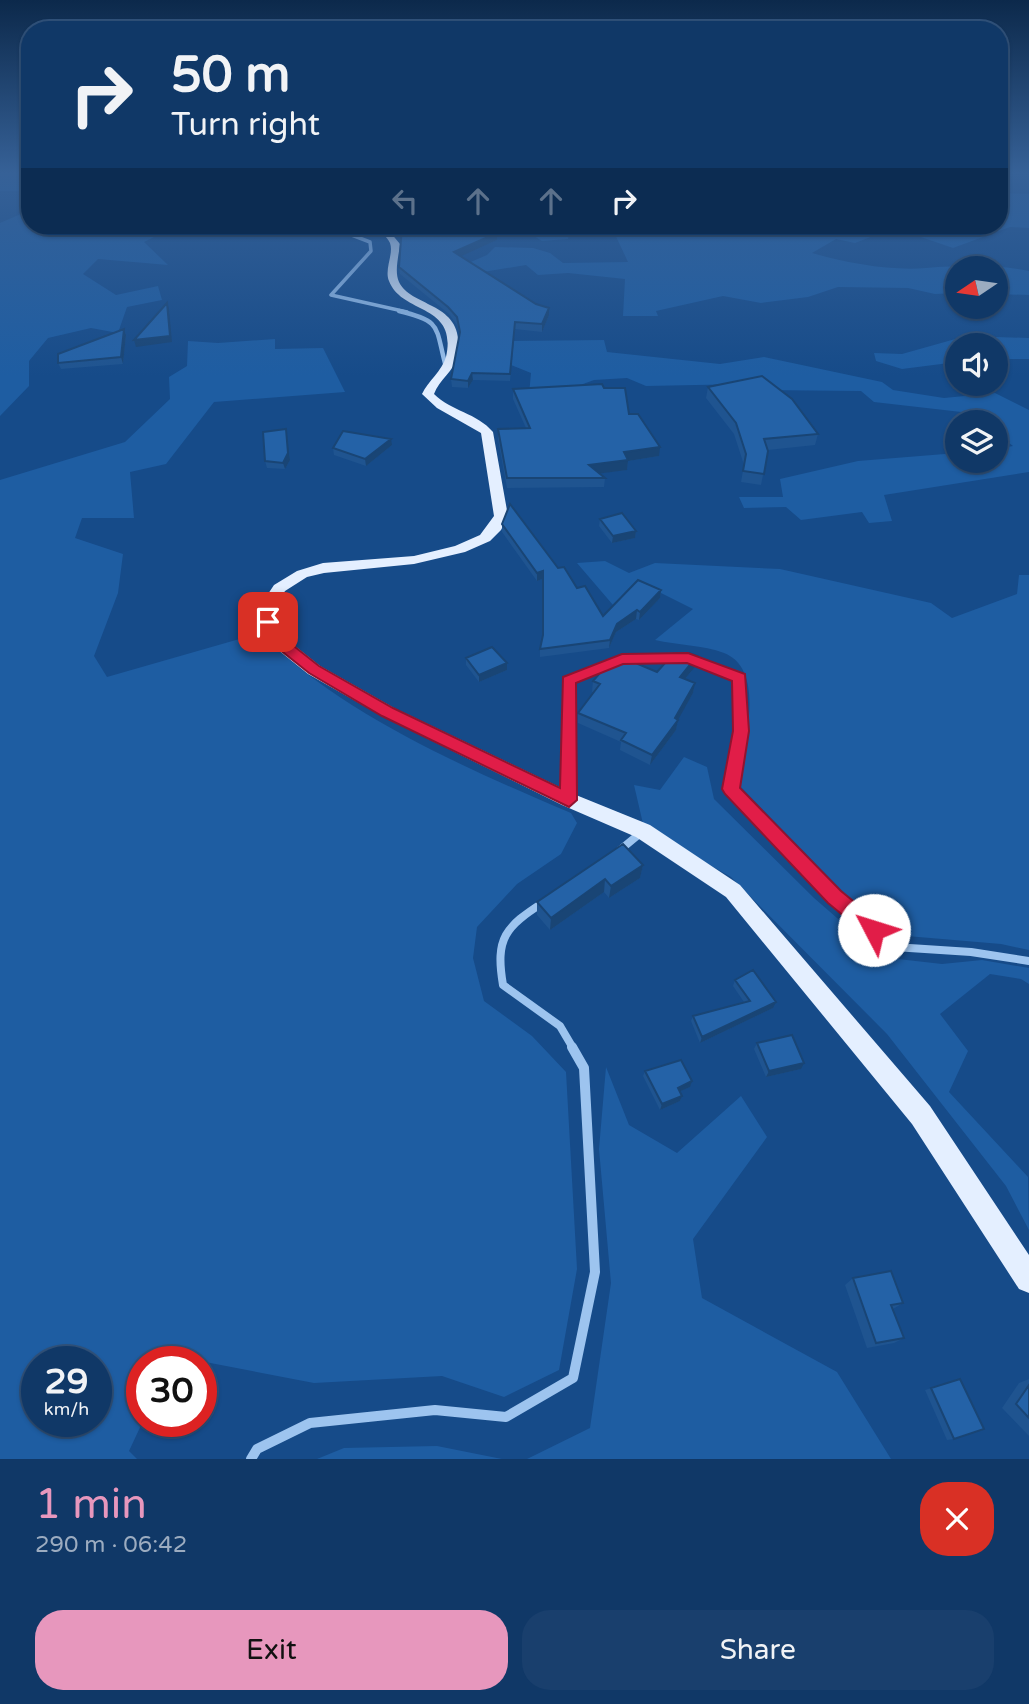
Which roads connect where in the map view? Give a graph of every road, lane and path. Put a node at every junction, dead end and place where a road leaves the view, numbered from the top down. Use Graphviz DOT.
graph roads {
  1 [pos="365,240"];
  2 [pos="392,240"];
  3 [pos="446,367"];
  4 [pos="569,800"];
  5 [pos="643,831"];
  6 [pos="615,854"];
  7 [pos="560,892"];
  8 [pos="1029,961"];
  9 [pos="1029,1279"];
  10 [pos="251,1459"];
  1 -- 3 [label="street"];
  2 -- 3 [label="main road"];
  3 -- 4 [label="main road"];
  4 -- 5 [label="main road"];
  4 -- 8 [label="street"];
  5 -- 6 [label="street"];
  5 -- 9 [label="main road"];
  7 -- 10 [label="street"];
}
